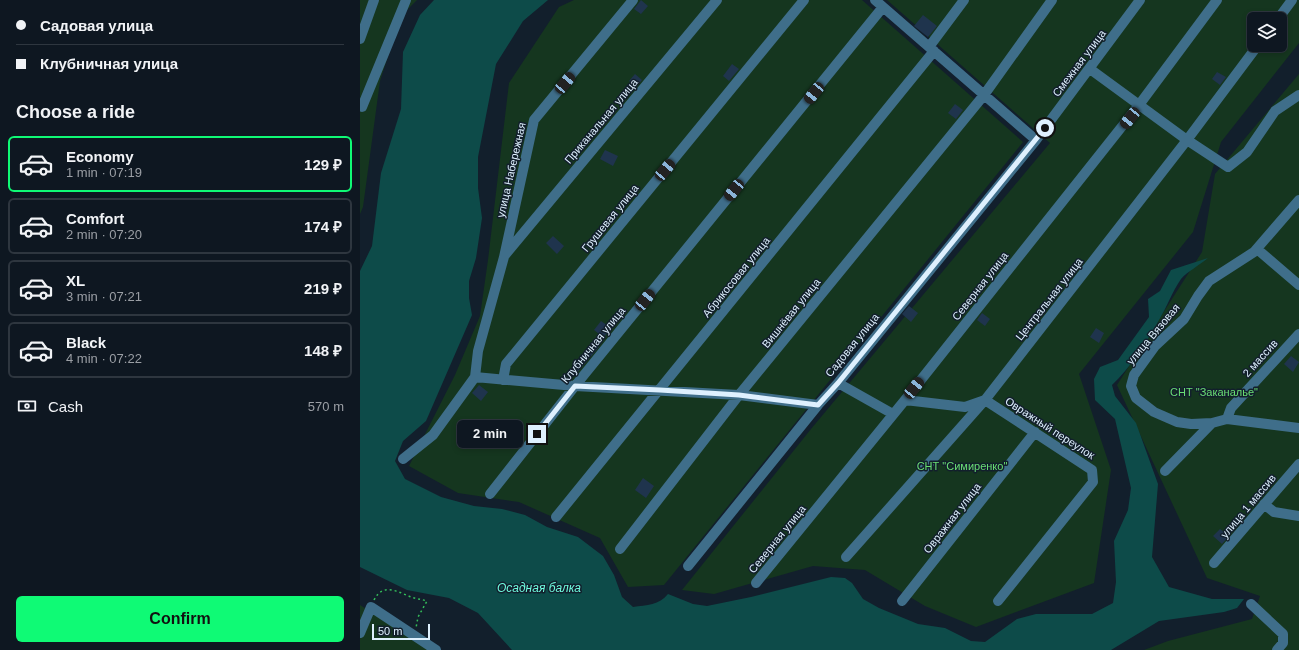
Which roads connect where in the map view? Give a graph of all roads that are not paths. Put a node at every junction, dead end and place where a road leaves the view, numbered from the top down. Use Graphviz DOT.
graph roads {
  1 [pos="374,0"];
  2 [pos="406,0"];
  3 [pos="634,0"];
  4 [pos="717,0"];
  5 [pos="804,0"];
  6 [pos="964,0"];
  7 [pos="1052,0"];
  8 [pos="1140,0"];
  9 [pos="1217,0"];
  10 [pos="1292,0"];
  11 [pos="878,2"];
  12 [pos="1283,12"];
  13 [pos="360,39"];
  14 [pos="931,49"];
  15 [pos="1253,52"];
  16 [pos="1090,69"];
  17 [pos="1299,94"];
  18 [pos="984,95"];
  19 [pos="1139,105"];
  20 [pos="362,107"];
  21 [pos="1036,140"];
  22 [pos="1187,140"];
  23 [pos="1299,200"];
  24 [pos="1257,248"];
  25 [pos="504,257"];
  26 [pos="1299,285"];
  27 [pos="1299,334"];
  28 [pos="475,377"];
  29 [pos="503,380"];
  30 [pos="838,383"];
  31 [pos="575,386"];
  32 [pos="660,390"];
  33 [pos="739,395"];
  34 [pos="905,400"];
  35 [pos="985,400"];
  36 [pos="818,405"];
  37 [pos="893,414"];
  38 [pos="1227,419"];
  39 [pos="1212,423"];
  40 [pos="1299,428"];
  41 [pos="1035,432"];
  42 [pos="403,459"];
  43 [pos="1299,464"];
  44 [pos="1165,471"];
  45 [pos="490,494"];
  46 [pos="1264,504"];
  47 [pos="1299,516"];
  48 [pos="556,517"];
  49 [pos="620,549"];
  50 [pos="846,557"];
  51 [pos="1214,563"];
  52 [pos="688,566"];
  53 [pos="756,583"];
  54 [pos="902,601"];
  55 [pos="998,601"];
  56 [pos="1251,604"];
  57 [pos="360,633"];
  58 [pos="436,650"];
  59 [pos="1277,650"];
  1 -- 13 [label="street"];
  2 -- 20 [label="street"];
  3 -- 25 [label="street, улица Набережная"];
  4 -- 25 [label="street, Приканальная улица"];
  5 -- 29 [label="street, Грушевая улица"];
  6 -- 14 [label="street, Абрикосовая улица"];
  7 -- 18 [label="street, Вишнёвая улица"];
  8 -- 16 [label="street, Смежная улица"];
  9 -- 19 [label="street, Северная улица"];
  10 -- 12 [label="street"];
  11 -- 14 [label="street"];
  11 -- 31 [label="street, Клубничная улица"];
  14 -- 18 [label="street"];
  14 -- 32 [label="street, Абрикосовая улица"];
  15 -- 22 [label="street, Центральная улица"];
  16 -- 19 [label="street"];
  16 -- 21 [label="street, Смежная улица"];
  17 -- 22 [label="street"];
  18 -- 21 [label="street"];
  18 -- 33 [label="street, Вишнёвая улица"];
  19 -- 22 [label="street"];
  19 -- 34 [label="street, Северная улица"];
  21 -- 30 [label="street, Садовая улица"];
  22 -- 35 [label="street, Центральная улица"];
  23 -- 24 [label="street, улица Вязовая"];
  24 -- 26 [label="street"];
  24 -- 39 [label="street, улица Вязовая"];
  25 -- 28 [label="street, улица Набережная"];
  27 -- 38 [label="street, 2 массив"];
  28 -- 29 [label="street"];
  28 -- 42 [label="street"];
  29 -- 31 [label="street"];
  30 -- 36 [label="street, Садовая улица"];
  30 -- 37 [label="street"];
  31 -- 32 [label="street"];
  31 -- 45 [label="street, Клубничная улица"];
  32 -- 33 [label="street"];
  32 -- 48 [label="street, Абрикосовая улица"];
  33 -- 36 [label="street"];
  33 -- 49 [label="street, Вишнёвая улица"];
  34 -- 35 [label="street"];
  34 -- 37 [label="street, Северная улица"];
  35 -- 41 [label="street, Овражный переулок"];
  35 -- 50 [label="street, Центральная улица"];
  36 -- 52 [label="street, Садовая улица"];
  37 -- 53 [label="street, Северная улица"];
  38 -- 39 [label="street"];
  38 -- 40 [label="street"];
  39 -- 44 [label="street"];
  41 -- 54 [label="street, Овражная улица"];
  41 -- 55 [label="street, Овражный переулок"];
  43 -- 46 [label="street, улица 1 массив"];
  46 -- 47 [label="street"];
  46 -- 51 [label="street, улица 1 массив"];
  56 -- 59 [label="street"];
  57 -- 58 [label="street"];
}
